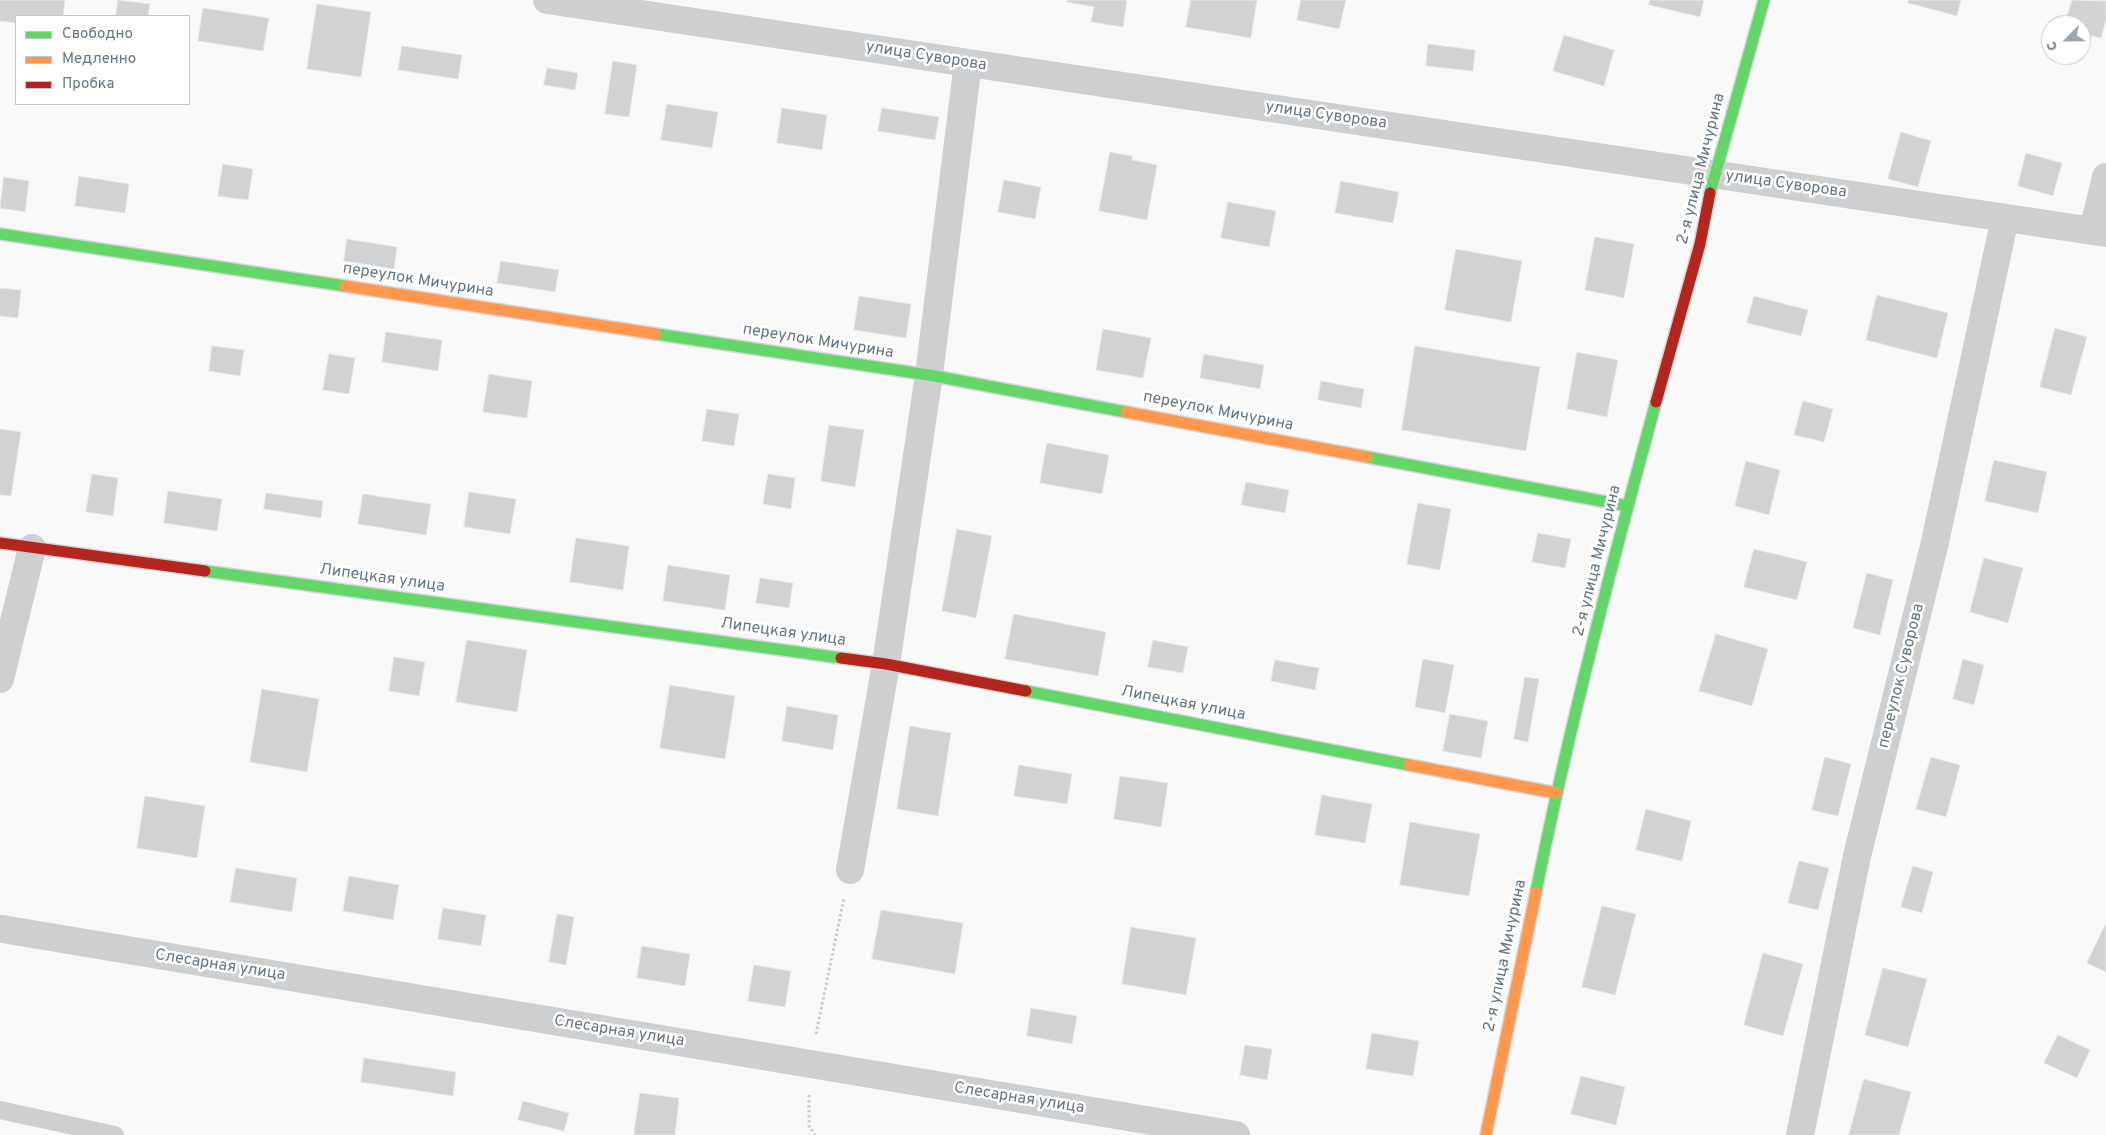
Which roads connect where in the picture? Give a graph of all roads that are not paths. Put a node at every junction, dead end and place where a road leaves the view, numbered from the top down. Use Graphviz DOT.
graph roads {
  1 [pos="546,0"];
  2 [pos="1764,0"];
  3 [pos="968,63"];
  4 [pos="1714,174"];
  5 [pos="2106,176"];
  6 [pos="2005,218"];
  7 [pos="2099,232"];
  8 [pos="0,234"];
  9 [pos="929,375"];
  10 [pos="1628,506"];
  11 [pos="0,543"];
  12 [pos="32,548"];
  13 [pos="886,664"];
  14 [pos="0,679"];
  15 [pos="1556,793"];
  16 [pos="850,870"];
  17 [pos="2,929"];
  18 [pos="0,1110"];
  19 [pos="116,1135"];
  20 [pos="1236,1135"];
  21 [pos="1486,1135"];
  22 [pos="1800,1135"];
  1 -- 3 [label="street, улица Суворова"];
  2 -- 4 [label="street, 2-я улица Мичурина"];
  3 -- 4 [label="street, улица Суворова"];
  3 -- 9 [label="street"];
  4 -- 6 [label="street, улица Суворова"];
  4 -- 10 [label="street, 2-я улица Мичурина"];
  5 -- 7 [label="street"];
  6 -- 7 [label="street, улица Суворова"];
  6 -- 22 [label="street, переулок Суворова"];
  8 -- 9 [label="street, переулок Мичурина"];
  9 -- 10 [label="street, переулок Мичурина"];
  9 -- 13 [label="street"];
  10 -- 15 [label="street, 2-я улица Мичурина"];
  11 -- 12 [label="street, Липецкая улица"];
  12 -- 13 [label="street, Липецкая улица"];
  12 -- 14 [label="street"];
  13 -- 15 [label="street, Липецкая улица"];
  13 -- 16 [label="street"];
  15 -- 21 [label="street, 2-я улица Мичурина"];
  17 -- 20 [label="street, Слесарная улица"];
  18 -- 19 [label="lane"];
}
